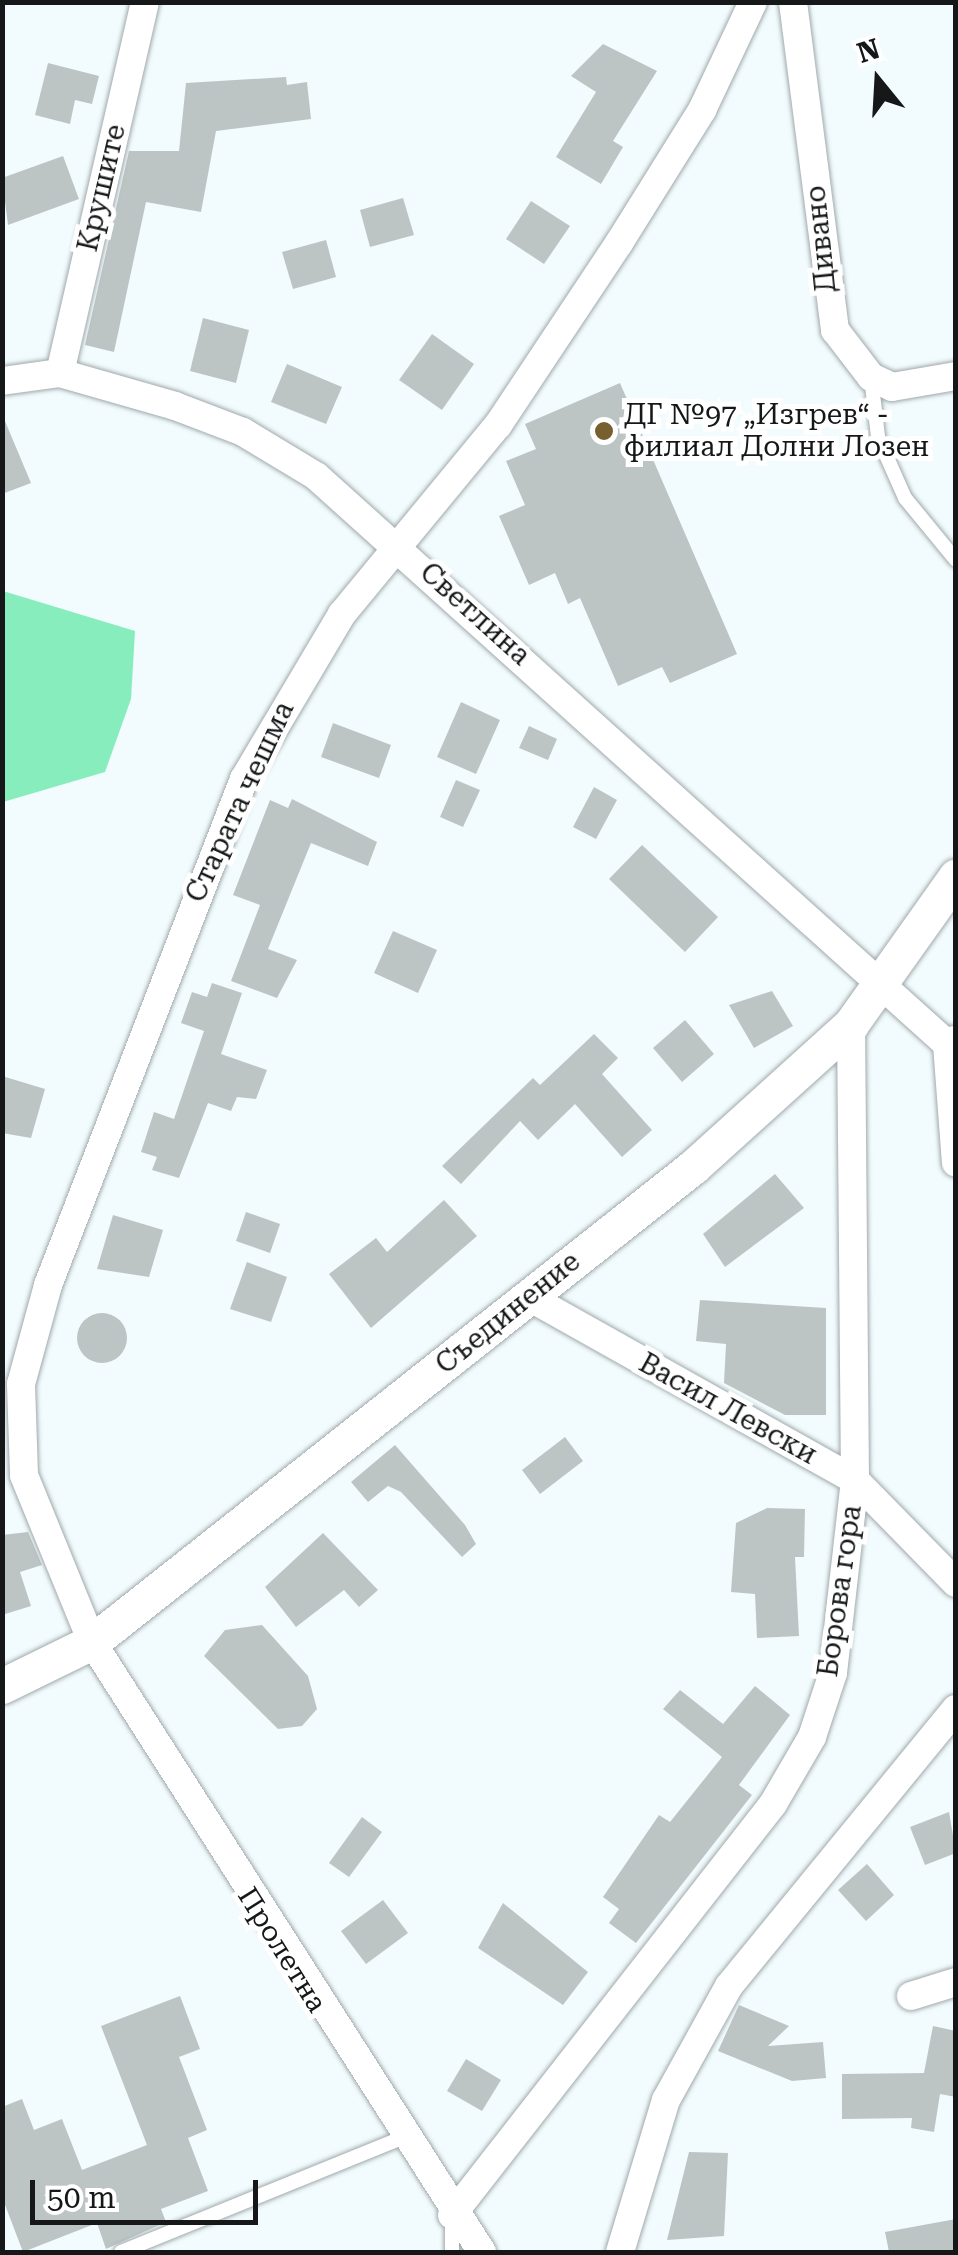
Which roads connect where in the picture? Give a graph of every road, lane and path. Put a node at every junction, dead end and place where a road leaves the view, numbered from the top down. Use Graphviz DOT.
graph roads {
  1 [pos="145,2"];
  2 [pos="754,2"];
  3 [pos="793,2"];
  4 [pos="60,374"];
  5 [pos="956,376"];
  6 [pos="872,377"];
  7 [pos="2,381"];
  8 [pos="401,548"];
  9 [pos="956,560"];
  10 [pos="956,876"];
  11 [pos="882,979"];
  12 [pos="851,1024"];
  13 [pos="953,1045"];
  14 [pos="956,1163"];
  15 [pos="527,1296"];
  16 [pos="855,1480"];
  17 [pos="956,1583"];
  18 [pos="92,1642"];
  19 [pos="2,1686"];
  20 [pos="956,1709"];
  21 [pos="956,1982"];
  22 [pos="912,1996"];
  23 [pos="404,2137"];
  24 [pos="452,2214"];
  25 [pos="121,2252"];
  26 [pos="452,2252"];
  27 [pos="482,2252"];
  28 [pos="620,2252"];
  1 -- 4 [label="street, Крушите"];
  2 -- 8 [label="street, Старата чешма"];
  3 -- 6 [label="street, Дивано"];
  4 -- 7 [label="street, Светлина"];
  4 -- 8 [label="street, Светлина"];
  5 -- 6 [label="street"];
  6 -- 9 [label="lane"];
  8 -- 11 [label="street, Светлина"];
  8 -- 18 [label="street, Старата чешма"];
  10 -- 11 [label="street, Съединение"];
  11 -- 12 [label="street, Съединение"];
  11 -- 13 [label="street, Светлина"];
  12 -- 15 [label="street, Съединение"];
  12 -- 16 [label="street, Борова гора"];
  13 -- 14 [label="street"];
  15 -- 16 [label="street, Васил Левски"];
  15 -- 18 [label="street, Съединение"];
  16 -- 17 [label="street, Васил Левски"];
  16 -- 24 [label="street, Борова гора"];
  18 -- 19 [label="street, Съединение"];
  18 -- 23 [label="street, Пролетна"];
  20 -- 28 [label="street"];
  21 -- 22 [label="street"];
  23 -- 24 [label="street, Пролетна"];
  23 -- 25 [label="lane"];
  24 -- 26 [label="lane"];
  24 -- 27 [label="street, Пролетна"];
}
